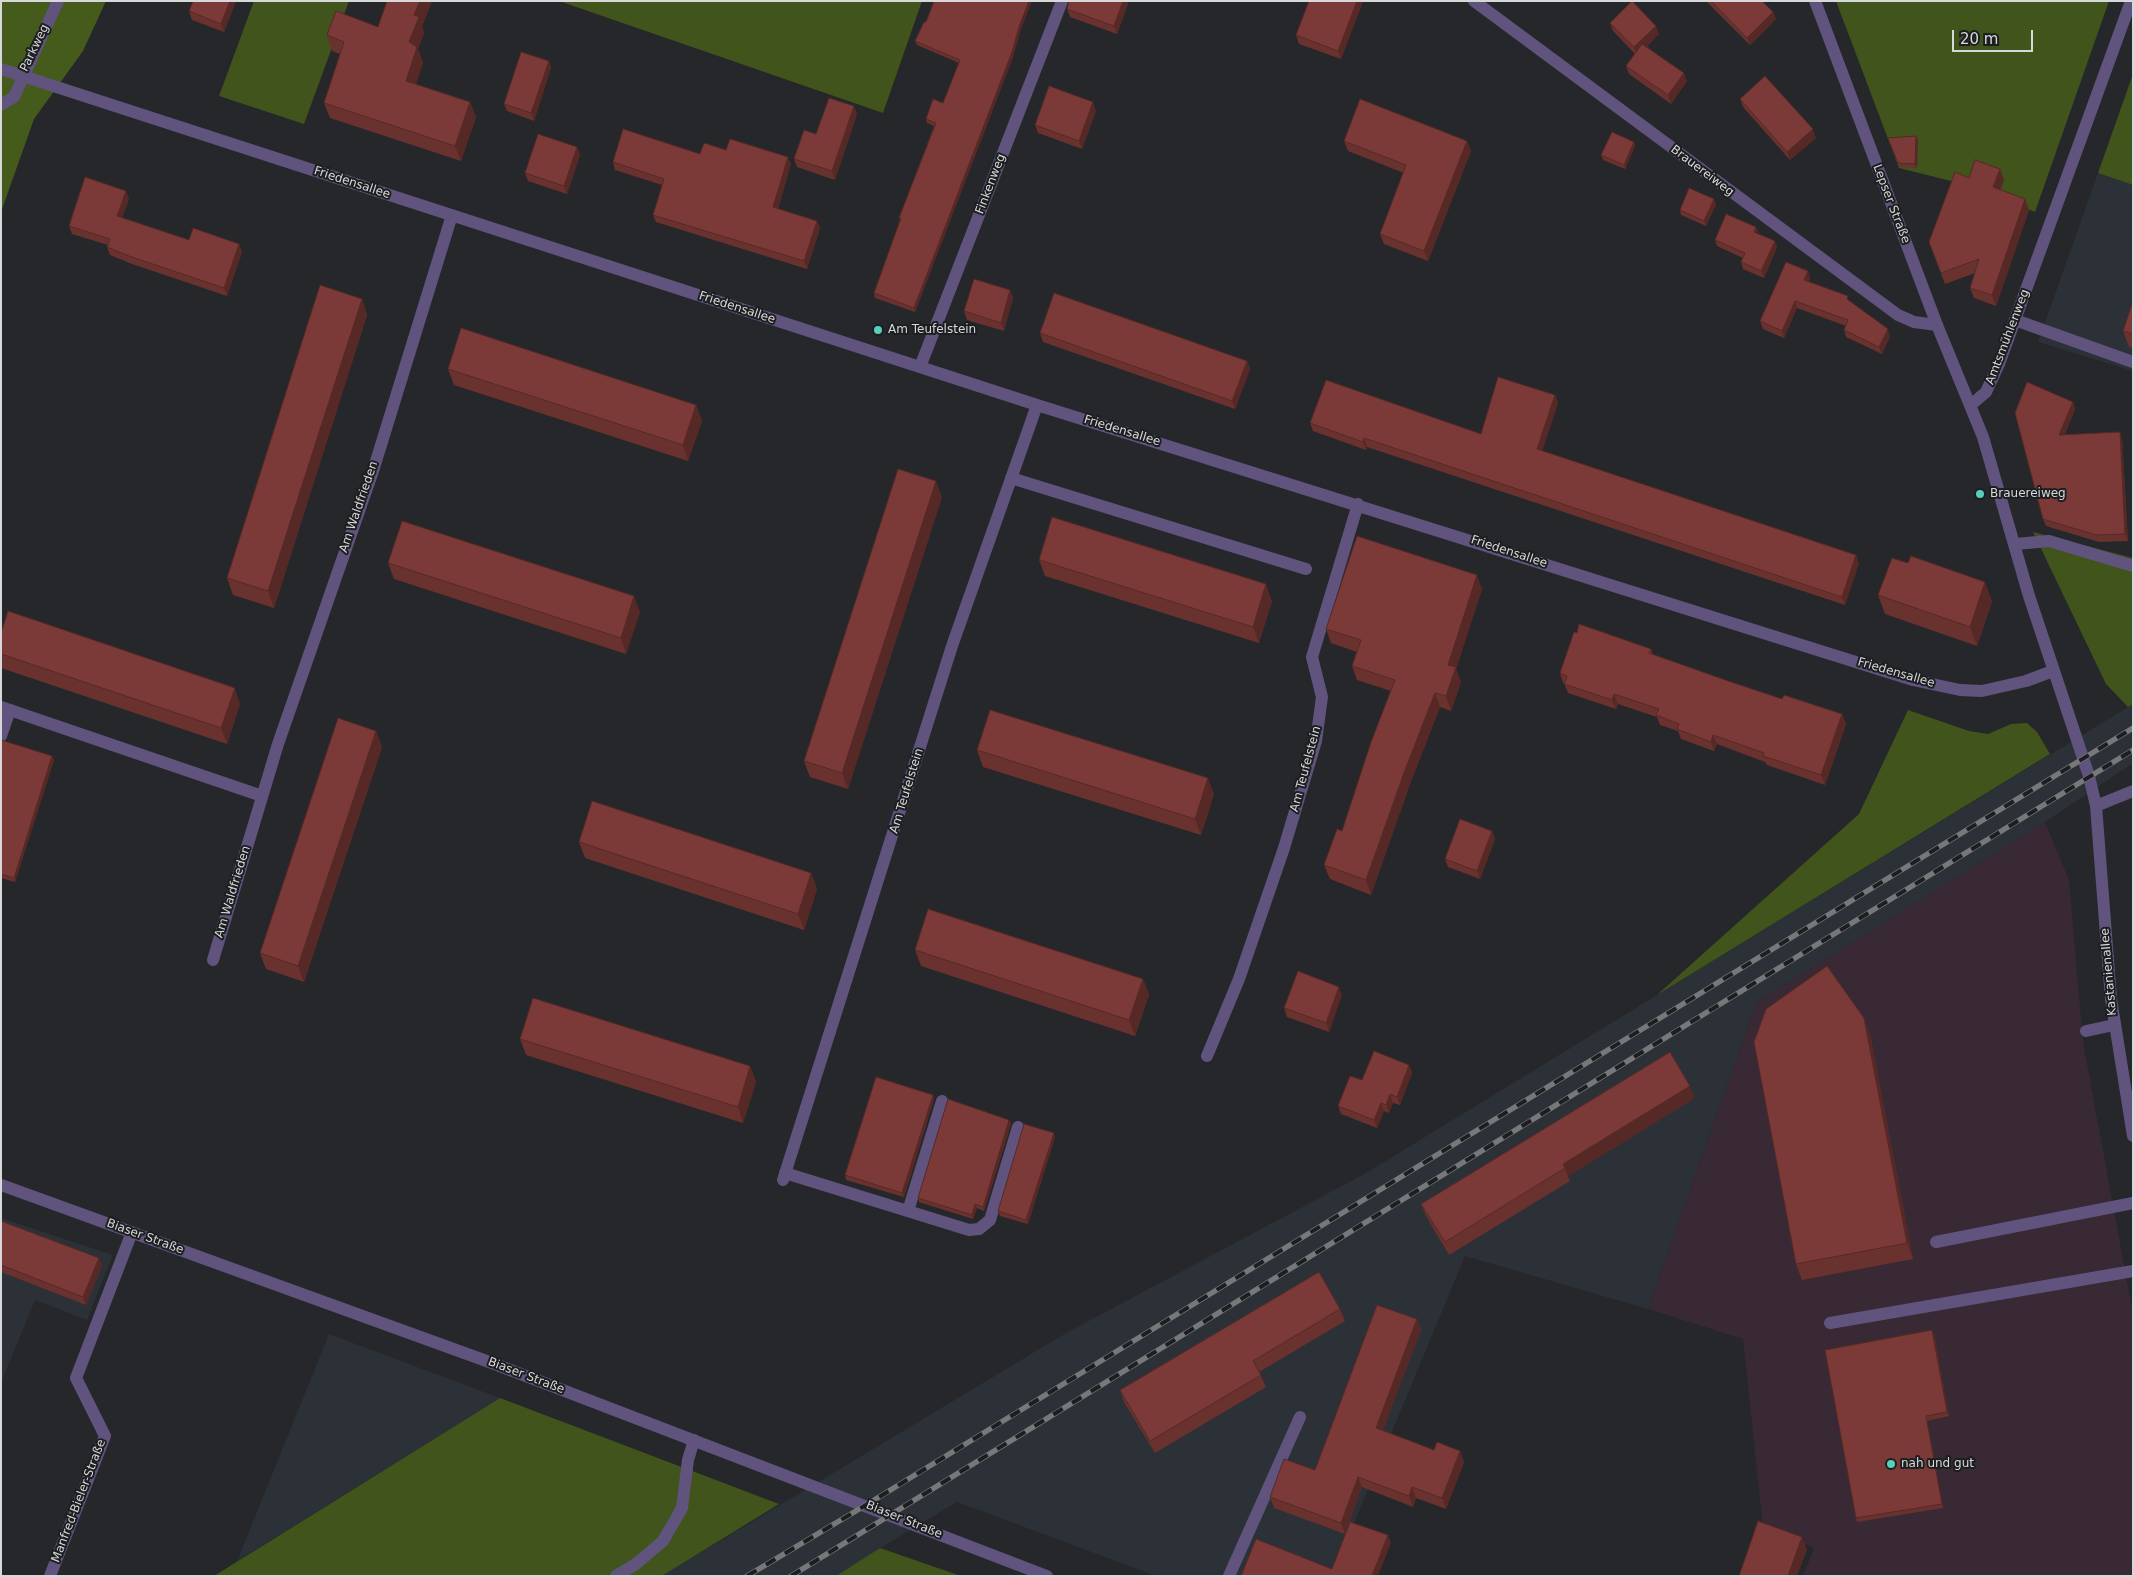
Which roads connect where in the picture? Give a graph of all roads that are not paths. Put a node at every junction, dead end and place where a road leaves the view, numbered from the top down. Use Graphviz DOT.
graph roads {
  1 [pos="58,1"];
  2 [pos="1062,1"];
  3 [pos="1474,1"];
  4 [pos="1815,1"];
  5 [pos="2130,1"];
  6 [pos="1,69"];
  7 [pos="24,76"];
  8 [pos="1,105"];
  9 [pos="452,216"];
  10 [pos="2015,320"];
  11 [pos="1937,325"];
  12 [pos="2133,362"];
  13 [pos="920,368"];
  14 [pos="1972,404"];
  15 [pos="1037,405"];
  16 [pos="1011,478"];
  17 [pos="1358,504"];
  18 [pos="2015,544"];
  19 [pos="2133,566"];
  20 [pos="1306,569"];
  21 [pos="2053,671"];
  22 [pos="6,708"];
  23 [pos="1,736"];
  24 [pos="2133,791"];
  25 [pos="262,796"];
  26 [pos="2096,806"];
  27 [pos="212,960"];
  28 [pos="2114,1025"];
  29 [pos="2086,1031"];
  30 [pos="1207,1056"];
  31 [pos="2127,1067"];
  32 [pos="942,1101"];
  33 [pos="1018,1127"];
  34 [pos="2133,1136"];
  35 [pos="1,1185"];
  36 [pos="2133,1203"];
  37 [pos="908,1211"];
  38 [pos="132,1232"];
  39 [pos="1936,1242"];
  40 [pos="2133,1271"];
  41 [pos="1830,1323"];
  42 [pos="1300,1416"];
  43 [pos="694,1440"];
  44 [pos="50,1576"];
  45 [pos="616,1576"];
  46 [pos="1047,1576"];
  47 [pos="1229,1576"];
  1 -- 7 [label="street, Parkweg"];
  2 -- 13 [label="street, Finkenweg"];
  3 -- 11 [label="street, Brauereiweg"];
  4 -- 11 [label="street, Lepser Straße"];
  5 -- 10 [label="street, Amtsmühlenweg"];
  6 -- 7 [label="street, Parkweg"];
  7 -- 8 [label="street"];
  7 -- 9 [label="street, Friedensallee"];
  9 -- 13 [label="street, Friedensallee"];
  9 -- 25 [label="street, Am Waldfrieden"];
  10 -- 12 [label="street"];
  10 -- 14 [label="street, Amtsmühlenweg"];
  11 -- 14 [label="street, Lepser Straße"];
  13 -- 15 [label="street, Friedensallee"];
  14 -- 18 [label="street"];
  15 -- 16 [label="street, Am Teufelstein"];
  15 -- 17 [label="street, Friedensallee"];
  16 -- 20 [label="street"];
  16 -- 37 [label="street, Am Teufelstein"];
  17 -- 21 [label="street, Friedensallee"];
  17 -- 30 [label="street, Am Teufelstein"];
  18 -- 19 [label="street"];
  18 -- 21 [label="street"];
  21 -- 26 [label="street"];
  22 -- 23 [label="street"];
  22 -- 25 [label="street"];
  24 -- 26 [label="street"];
  25 -- 27 [label="street, Am Waldfrieden"];
  26 -- 28 [label="street, Kastanienallee"];
  28 -- 29 [label="street"];
  28 -- 31 [label="street, Kastanienallee"];
  31 -- 34 [label="street, Kastanienallee"];
  32 -- 37 [label="street"];
  33 -- 37 [label="street"];
  35 -- 38 [label="street, Biaser Straße"];
  36 -- 39 [label="street"];
  38 -- 43 [label="street, Biaser Straße"];
  38 -- 44 [label="street, Manfred-Bieler-Straße"];
  40 -- 41 [label="street"];
  42 -- 47 [label="street"];
  43 -- 45 [label="street"];
  43 -- 46 [label="street, Biaser Straße"];
}
